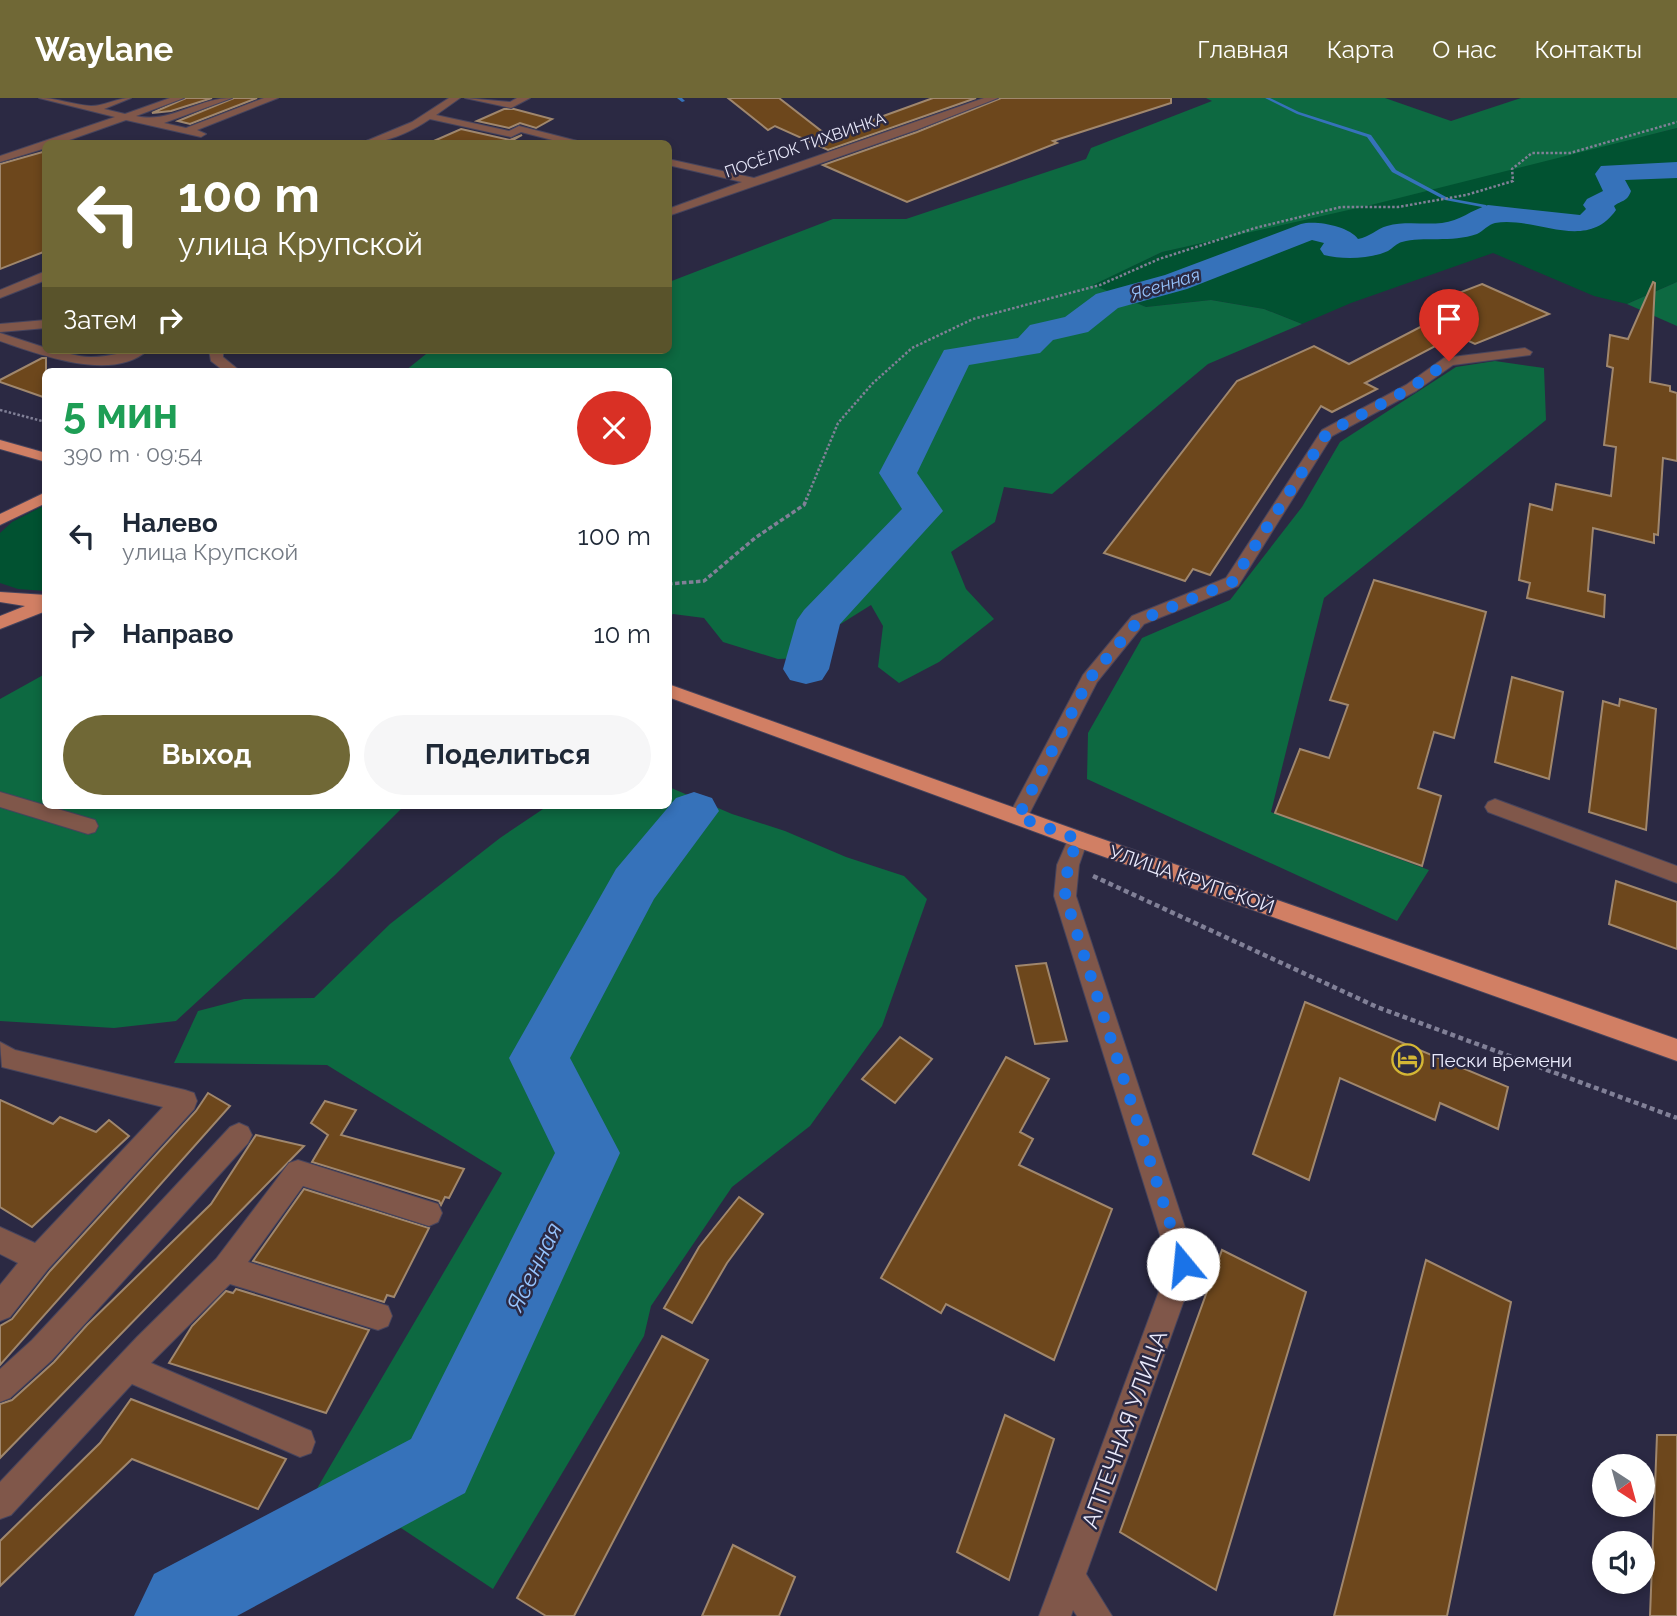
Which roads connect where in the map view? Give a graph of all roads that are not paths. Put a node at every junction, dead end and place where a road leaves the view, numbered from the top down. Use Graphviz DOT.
graph roads {
  1 [pos="44,98"];
  2 [pos="85,98"];
  3 [pos="127,98"];
  4 [pos="179,98"];
  5 [pos="228,98"];
  6 [pos="273,98"];
  7 [pos="455,98"];
  8 [pos="470,98"];
  9 [pos="525,98"];
  10 [pos="993,98"];
  11 [pos="69,103"];
  12 [pos="92,110"];
  13 [pos="428,116"];
  14 [pos="126,117"];
  15 [pos="153,123"];
  16 [pos="186,131"];
  17 [pos="201,134"];
  18 [pos="58,140"];
  19 [pos="374,140"];
  20 [pos="567,140"];
  21 [pos="42,145"];
  22 [pos="0,159"];
  23 [pos="672,163"];
  24 [pos="752,181"];
  25 [pos="672,211"];
  26 [pos="42,277"];
  27 [pos="0,294"];
  28 [pos="42,325"];
  29 [pos="2,335"];
  30 [pos="42,349"];
  31 [pos="1525,352"];
  32 [pos="56,354"];
  33 [pos="133,354"];
  34 [pos="216,354"];
  35 [pos="121,360"];
  36 [pos="54,368"];
  37 [pos="101,368"];
  38 [pos="229,368"];
  39 [pos="0,444"];
  40 [pos="42,457"];
  41 [pos="42,499"];
  42 [pos="0,520"];
  43 [pos="0,597"];
  44 [pos="42,602"];
  45 [pos="42,604"];
  46 [pos="0,623"];
  47 [pos="672,691"];
  48 [pos="0,799"];
  49 [pos="1495,807"];
  50 [pos="1018,817"];
  51 [pos="88,826"];
  52 [pos="1078,839"];
  53 [pos="1677,875"];
  54 [pos="1677,1050"];
  55 [pos="0,1053"];
  56 [pos="239,1135"];
  57 [pos="429,1213"];
  58 [pos="0,1240"];
  59 [pos="37,1259"];
  60 [pos="226,1269"];
  61 [pos="0,1307"];
  62 [pos="378,1316"];
  63 [pos="128,1368"];
  64 [pos="0,1388"];
  65 [pos="300,1442"];
  66 [pos="0,1504"];
  67 [pos="1071,1579"];
  68 [pos="1055,1616"];
  69 [pos="1096,1616"];
  1 -- 11 [label="street"];
  2 -- 11 [label="street"];
  3 -- 12 [label="street"];
  4 -- 14 [label="street"];
  5 -- 15 [label="street"];
  6 -- 16 [label="street"];
  7 -- 13 [label="street"];
  8 -- 9 [label="street"];
  10 -- 24 [label="street, ПОСЁЛОК ТИХВИНКА"];
  11 -- 12 [label="street"];
  12 -- 14 [label="street"];
  13 -- 19 [label="street"];
  13 -- 20 [label="street"];
  14 -- 15 [label="street"];
  14 -- 18 [label="street"];
  15 -- 16 [label="street"];
  16 -- 17 [label="street"];
  21 -- 22 [label="street"];
  23 -- 24 [label="street"];
  24 -- 25 [label="street, ПОСЁЛОК ТИХВИНКА"];
  26 -- 27 [label="street"];
  28 -- 29 [label="street"];
  29 -- 30 [label="street"];
  29 -- 36 [label="street"];
  31 -- 50 [label="street"];
  32 -- 35 [label="street"];
  33 -- 35 [label="street"];
  34 -- 38 [label="street"];
  35 -- 37 [label="street"];
  39 -- 40 [label="main road"];
  41 -- 42 [label="main road"];
  43 -- 44 [label="main road"];
  45 -- 46 [label="main road"];
  47 -- 50 [label="main road, УЛИЦА КРУПСКОЙ"];
  48 -- 51 [label="street"];
  49 -- 53 [label="street"];
  50 -- 52 [label="main road, УЛИЦА КРУПСКОЙ"];
  52 -- 54 [label="main road, УЛИЦА КРУПСКОЙ"];
  52 -- 67 [label="street, АПТЕЧНАЯ УЛИЦА"];
  55 -- 59 [label="street"];
  56 -- 64 [label="street"];
  57 -- 60 [label="street"];
  58 -- 59 [label="street"];
  59 -- 61 [label="street"];
  60 -- 62 [label="street"];
  60 -- 63 [label="street"];
  63 -- 65 [label="street"];
  63 -- 66 [label="street"];
  67 -- 68 [label="street, АПТЕЧНАЯ УЛИЦА"];
  67 -- 69 [label="street"];
}
